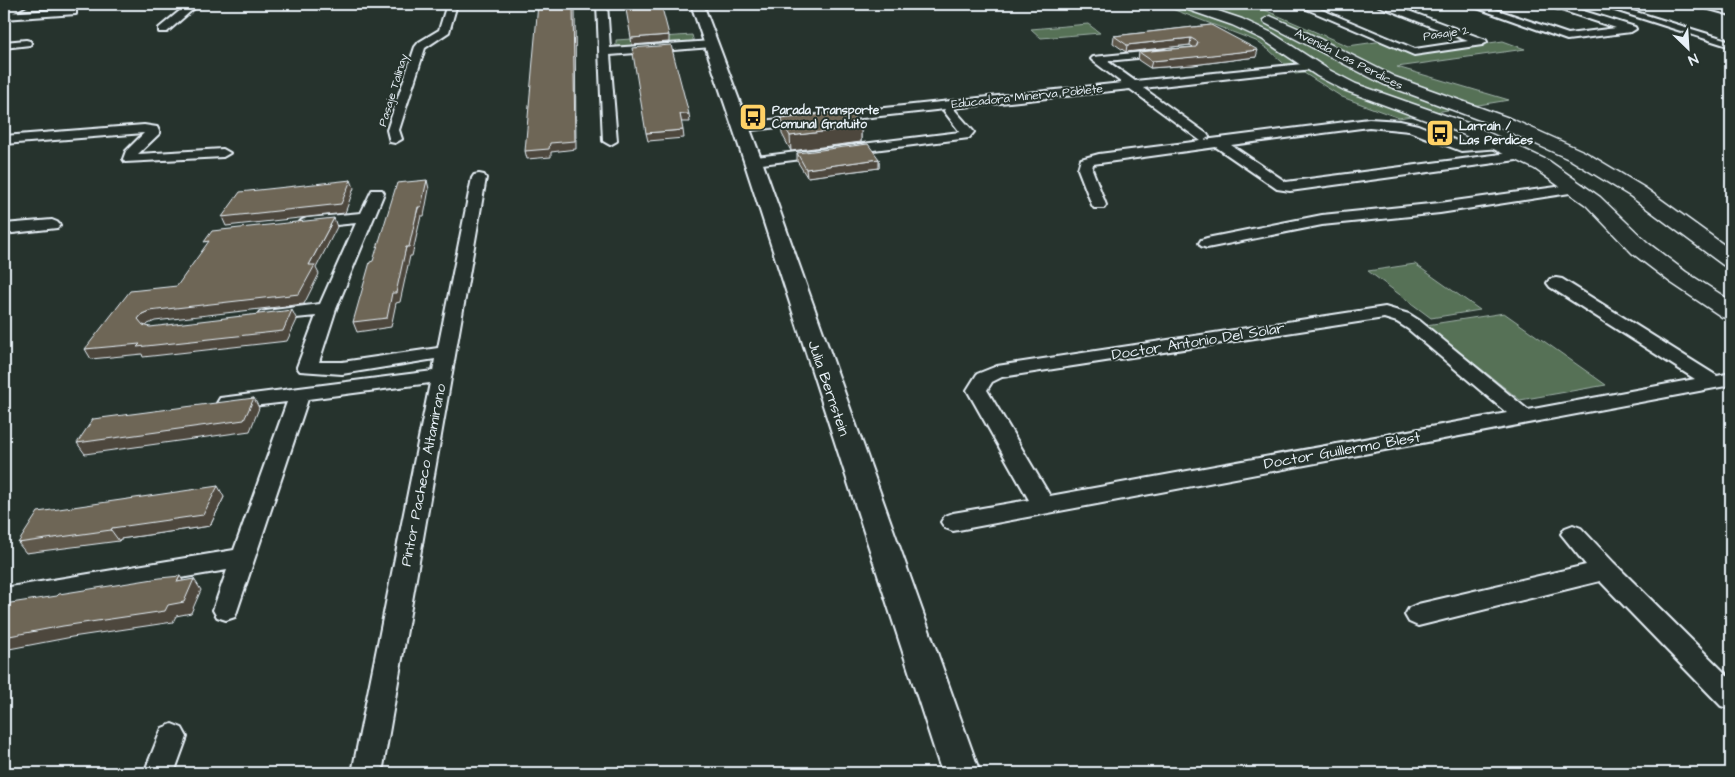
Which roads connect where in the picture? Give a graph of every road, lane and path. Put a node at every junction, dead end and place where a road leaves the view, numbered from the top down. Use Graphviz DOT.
graph roads {
  1 [pos="22,4"];
  2 [pos="194,4"];
  3 [pos="452,4"];
  4 [pos="602,4"];
  5 [pos="697,4"];
  6 [pos="1185,4"];
  7 [pos="1227,4"];
  8 [pos="1382,4"];
  9 [pos="1471,4"];
  10 [pos="1552,4"];
  11 [pos="1601,4"];
  12 [pos="1708,4"];
  13 [pos="1304,5"];
  14 [pos="1327,5"];
  15 [pos="1731,11"];
  16 [pos="73,12"];
  17 [pos="4,15"];
  18 [pos="163,30"];
  19 [pos="26,43"];
  20 [pos="4,44"];
  21 [pos="712,44"];
  22 [pos="1731,44"];
  23 [pos="605,52"];
  24 [pos="1172,52"];
  25 [pos="1354,63"];
  26 [pos="1312,66"];
  27 [pos="1130,85"];
  28 [pos="950,111"];
  29 [pos="741,127"];
  30 [pos="1202,137"];
  31 [pos="395,139"];
  32 [pos="4,140"];
  33 [pos="610,141"];
  34 [pos="1218,142"];
  35 [pos="1502,144"];
  36 [pos="223,153"];
  37 [pos="1524,155"];
  38 [pos="753,161"];
  39 [pos="480,178"];
  40 [pos="1578,188"];
  41 [pos="377,193"];
  42 [pos="1099,204"];
  43 [pos="367,217"];
  44 [pos="52,225"];
  45 [pos="291,225"];
  46 [pos="4,229"];
  47 [pos="1207,243"];
  48 [pos="1731,260"];
  49 [pos="1556,283"];
  50 [pos="327,310"];
  51 [pos="1731,312"];
  52 [pos="251,318"];
  53 [pos="446,352"];
  54 [pos="441,376"];
  55 [pos="1722,381"];
  56 [pos="300,394"];
  57 [pos="205,406"];
  58 [pos="1524,417"];
  59 [pos="1044,505"];
  60 [pos="953,522"];
  61 [pos="1573,534"];
  62 [pos="244,558"];
  63 [pos="1605,570"];
  64 [pos="4,598"];
  65 [pos="226,610"];
  66 [pos="1418,615"];
  67 [pos="1731,697"];
  68 [pos="172,737"];
  69 [pos="159,773"];
  70 [pos="367,773"];
  71 [pos="961,773"];
  1 -- 17 [label="street"];
  2 -- 18 [label="street"];
  3 -- 31 [label="street, Pasaje Talinay"];
  4 -- 23 [label="street"];
  5 -- 21 [label="street, Julia Bernstein"];
  6 -- 26 [label="main road, Avenida Las Perdices"];
  7 -- 25 [label="main road, Avenida Las Perdices"];
  8 -- 13 [label="street, Pasaje 2"];
  9 -- 10 [label="street"];
  11 -- 22 [label="street"];
  12 -- 15 [label="street"];
  13 -- 14 [label="street"];
  16 -- 17 [label="street"];
  19 -- 20 [label="street"];
  21 -- 23 [label="street"];
  21 -- 29 [label="street, Julia Bernstein"];
  23 -- 33 [label="street"];
  24 -- 27 [label="street"];
  25 -- 26 [label="main road"];
  25 -- 48 [label="main road, Avenida Las Perdices"];
  26 -- 27 [label="street, Educadora Minerva Poblete"];
  26 -- 35 [label="main road, Avenida Las Perdices"];
  27 -- 29 [label="street, Educadora Minerva Poblete"];
  27 -- 30 [label="street"];
  28 -- 38 [label="street"];
  29 -- 38 [label="street, Julia Bernstein"];
  32 -- 36 [label="street"];
  34 -- 35 [label="street"];
  34 -- 37 [label="street"];
  34 -- 42 [label="street"];
  35 -- 37 [label="main road, Avenida Las Perdices"];
  37 -- 40 [label="main road, Avenida Las Perdices"];
  38 -- 71 [label="street, Julia Bernstein"];
  39 -- 53 [label="street, Pintor Pacheco Altamirano"];
  40 -- 47 [label="street"];
  40 -- 51 [label="main road, Avenida Las Perdices"];
  41 -- 43 [label="street"];
  43 -- 45 [label="street"];
  43 -- 50 [label="street"];
  44 -- 46 [label="street"];
  49 -- 55 [label="street"];
  50 -- 52 [label="street"];
  50 -- 53 [label="street"];
  53 -- 54 [label="street, Pintor Pacheco Altamirano"];
  54 -- 56 [label="street"];
  54 -- 70 [label="street, Pintor Pacheco Altamirano"];
  55 -- 58 [label="street, Doctor Guillermo Blest"];
  56 -- 57 [label="street"];
  56 -- 62 [label="street"];
  58 -- 59 [label="street, Doctor Guillermo Blest"];
  58 -- 59 [label="street, Doctor Antonio Del Solar"];
  59 -- 60 [label="street, Doctor Guillermo Blest"];
  61 -- 63 [label="street"];
  62 -- 64 [label="street"];
  62 -- 65 [label="street"];
  63 -- 66 [label="street"];
  63 -- 67 [label="street"];
  68 -- 69 [label="street"];
}
